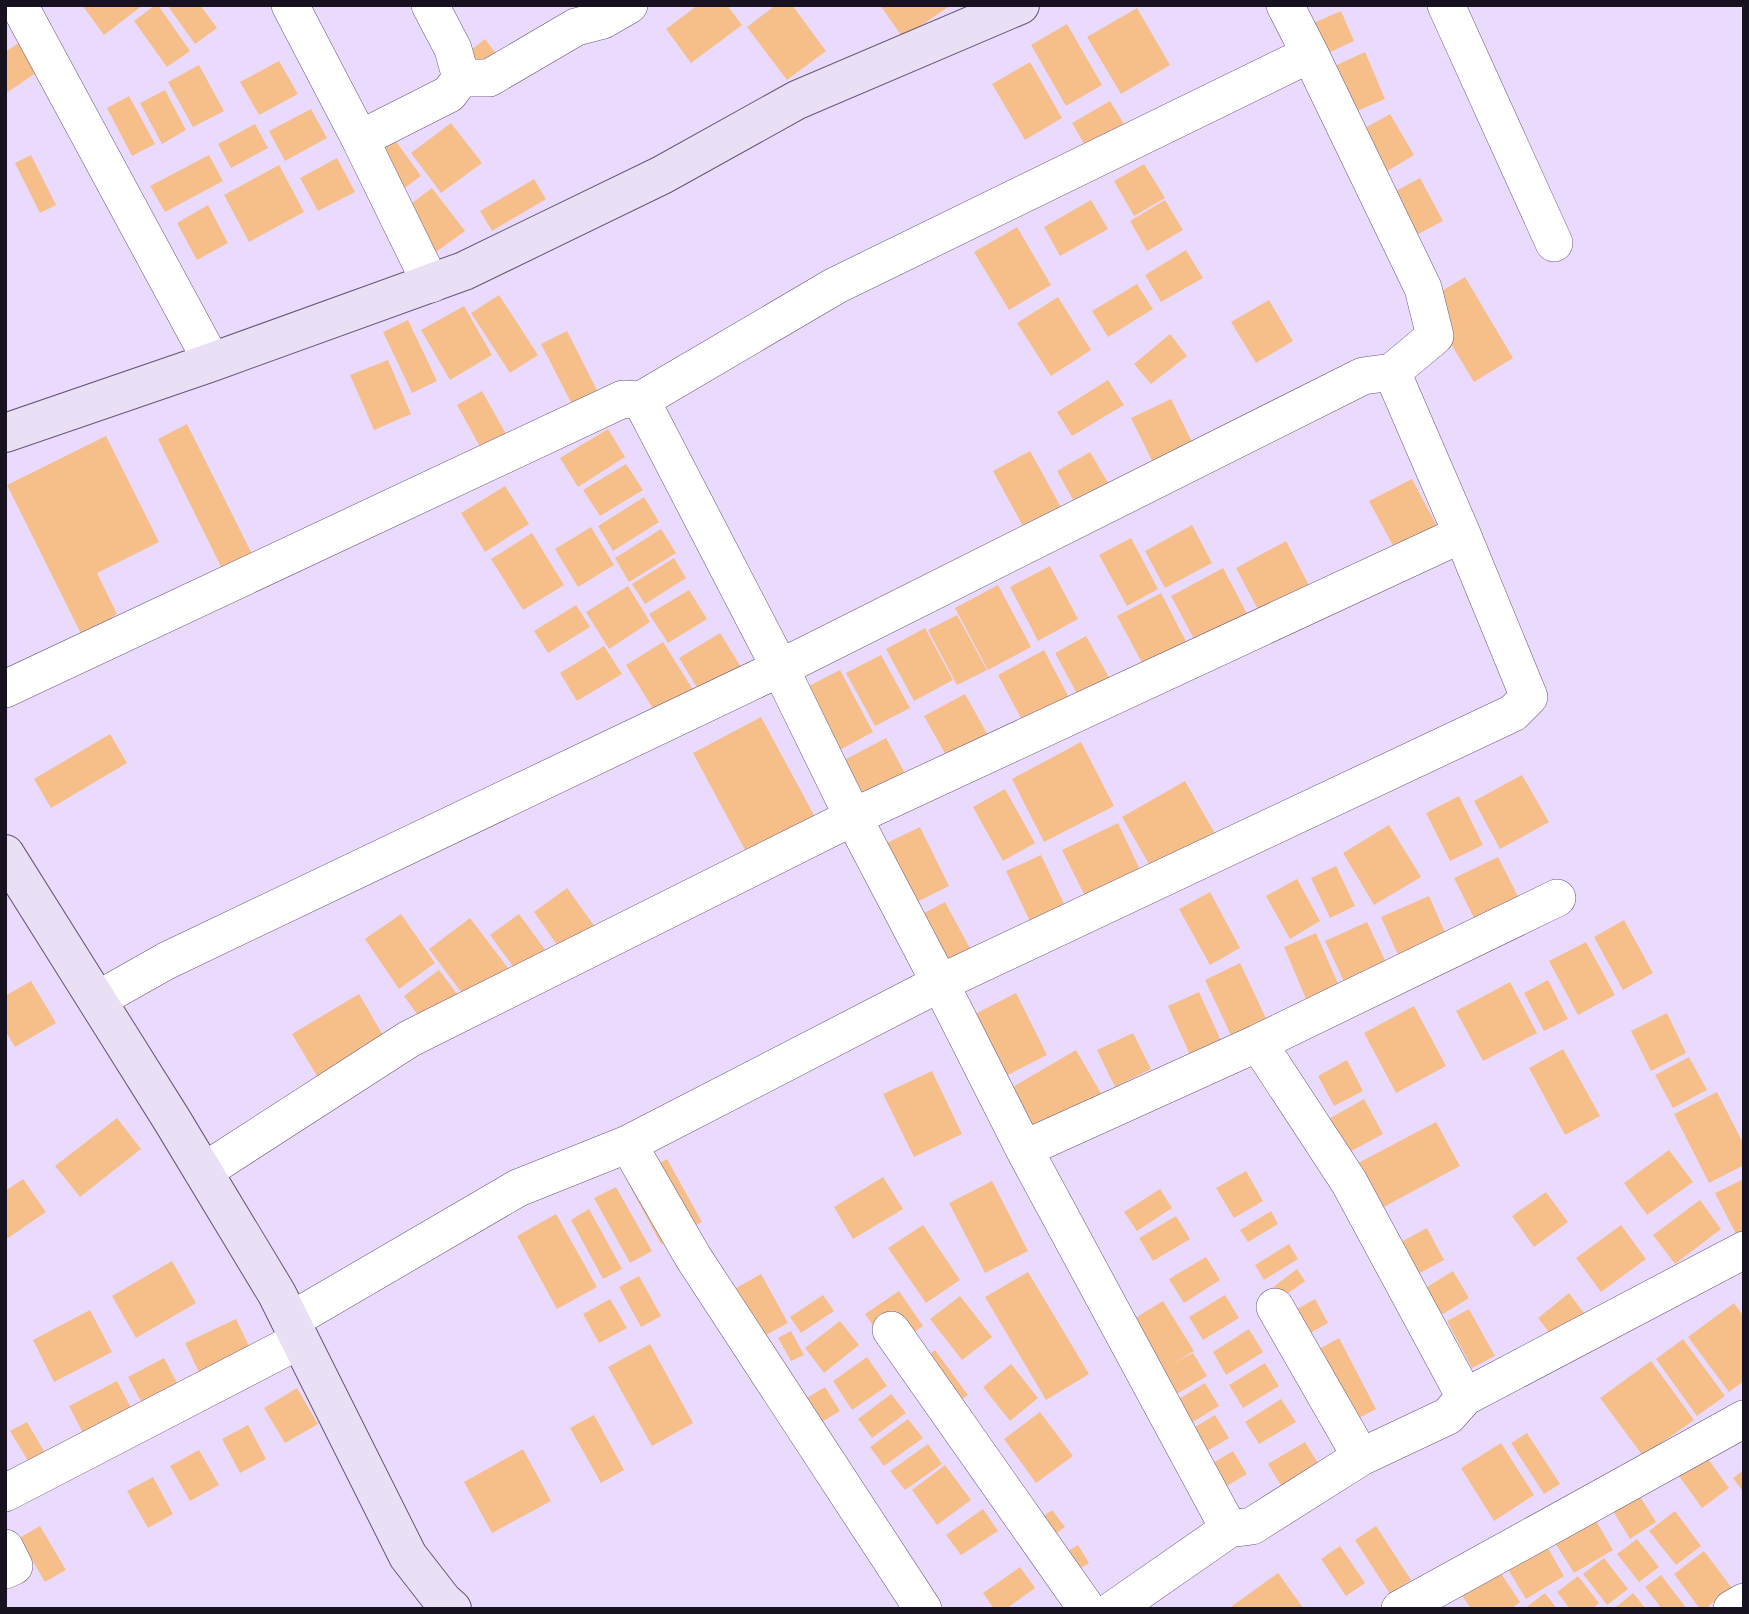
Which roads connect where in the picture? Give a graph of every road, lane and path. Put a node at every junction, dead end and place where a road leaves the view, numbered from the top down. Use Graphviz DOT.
graph roads {
  1 [pos="19,5"];
  2 [pos="290,5"];
  3 [pos="430,5"];
  4 [pos="629,5"];
  5 [pos="1020,5"];
  6 [pos="1285,5"];
  7 [pos="1446,5"];
  8 [pos="570,16"];
  9 [pos="1310,54"];
  10 [pos="461,78"];
  11 [pos="360,139"];
  12 [pos="1554,243"];
  13 [pos="431,284"];
  14 [pos="212,362"];
  15 [pos="1392,372"];
  16 [pos="640,400"];
  17 [pos="5,433"];
  18 [pos="1462,534"];
  19 [pos="780,668"];
  20 [pos="5,689"];
  21 [pos="853,817"];
  22 [pos="5,854"];
  23 [pos="1558,898"];
  24 [pos="940,983"];
  25 [pos="97,1000"];
  26 [pos="1258,1043"];
  27 [pos="628,1144"];
  28 [pos="1024,1149"];
  29 [pos="203,1172"];
  30 [pos="1744,1250"];
  31 [pos="1275,1307"];
  32 [pos="891,1330"];
  33 [pos="295,1331"];
  34 [pos="1465,1397"];
  35 [pos="1744,1419"];
  36 [pos="1361,1457"];
  37 [pos="5,1493"];
  38 [pos="1229,1529"];
  39 [pos="5,1548"];
  40 [pos="5,1570"];
  41 [pos="1744,1602"];
  42 [pos="452,1609"];
  43 [pos="923,1609"];
  44 [pos="1087,1609"];
  45 [pos="1114,1609"];
  46 [pos="1400,1609"];
  47 [pos="1732,1609"];
  1 -- 14 [label="street"];
  2 -- 11 [label="street"];
  3 -- 10 [label="street"];
  4 -- 8 [label="street"];
  5 -- 13 [label="street"];
  6 -- 9 [label="street"];
  7 -- 12 [label="street"];
  8 -- 10 [label="street"];
  9 -- 15 [label="street"];
  9 -- 16 [label="street"];
  10 -- 11 [label="street"];
  11 -- 13 [label="street"];
  13 -- 14 [label="street"];
  14 -- 17 [label="street"];
  15 -- 18 [label="street"];
  15 -- 19 [label="street"];
  16 -- 19 [label="street"];
  16 -- 20 [label="street"];
  18 -- 21 [label="street"];
  18 -- 24 [label="street"];
  19 -- 21 [label="street"];
  19 -- 25 [label="street"];
  21 -- 24 [label="street"];
  21 -- 29 [label="street"];
  22 -- 25 [label="street"];
  23 -- 26 [label="street"];
  24 -- 27 [label="street"];
  24 -- 28 [label="street"];
  25 -- 29 [label="street"];
  26 -- 28 [label="street"];
  26 -- 34 [label="street"];
  27 -- 33 [label="street"];
  27 -- 43 [label="street"];
  28 -- 38 [label="street"];
  29 -- 33 [label="street"];
  30 -- 34 [label="street"];
  31 -- 36 [label="street"];
  32 -- 44 [label="street"];
  33 -- 37 [label="street"];
  33 -- 42 [label="street"];
  34 -- 36 [label="street"];
  35 -- 46 [label="street"];
  36 -- 38 [label="street"];
  38 -- 45 [label="street"];
  39 -- 40 [label="street"];
  41 -- 47 [label="street"];
}
